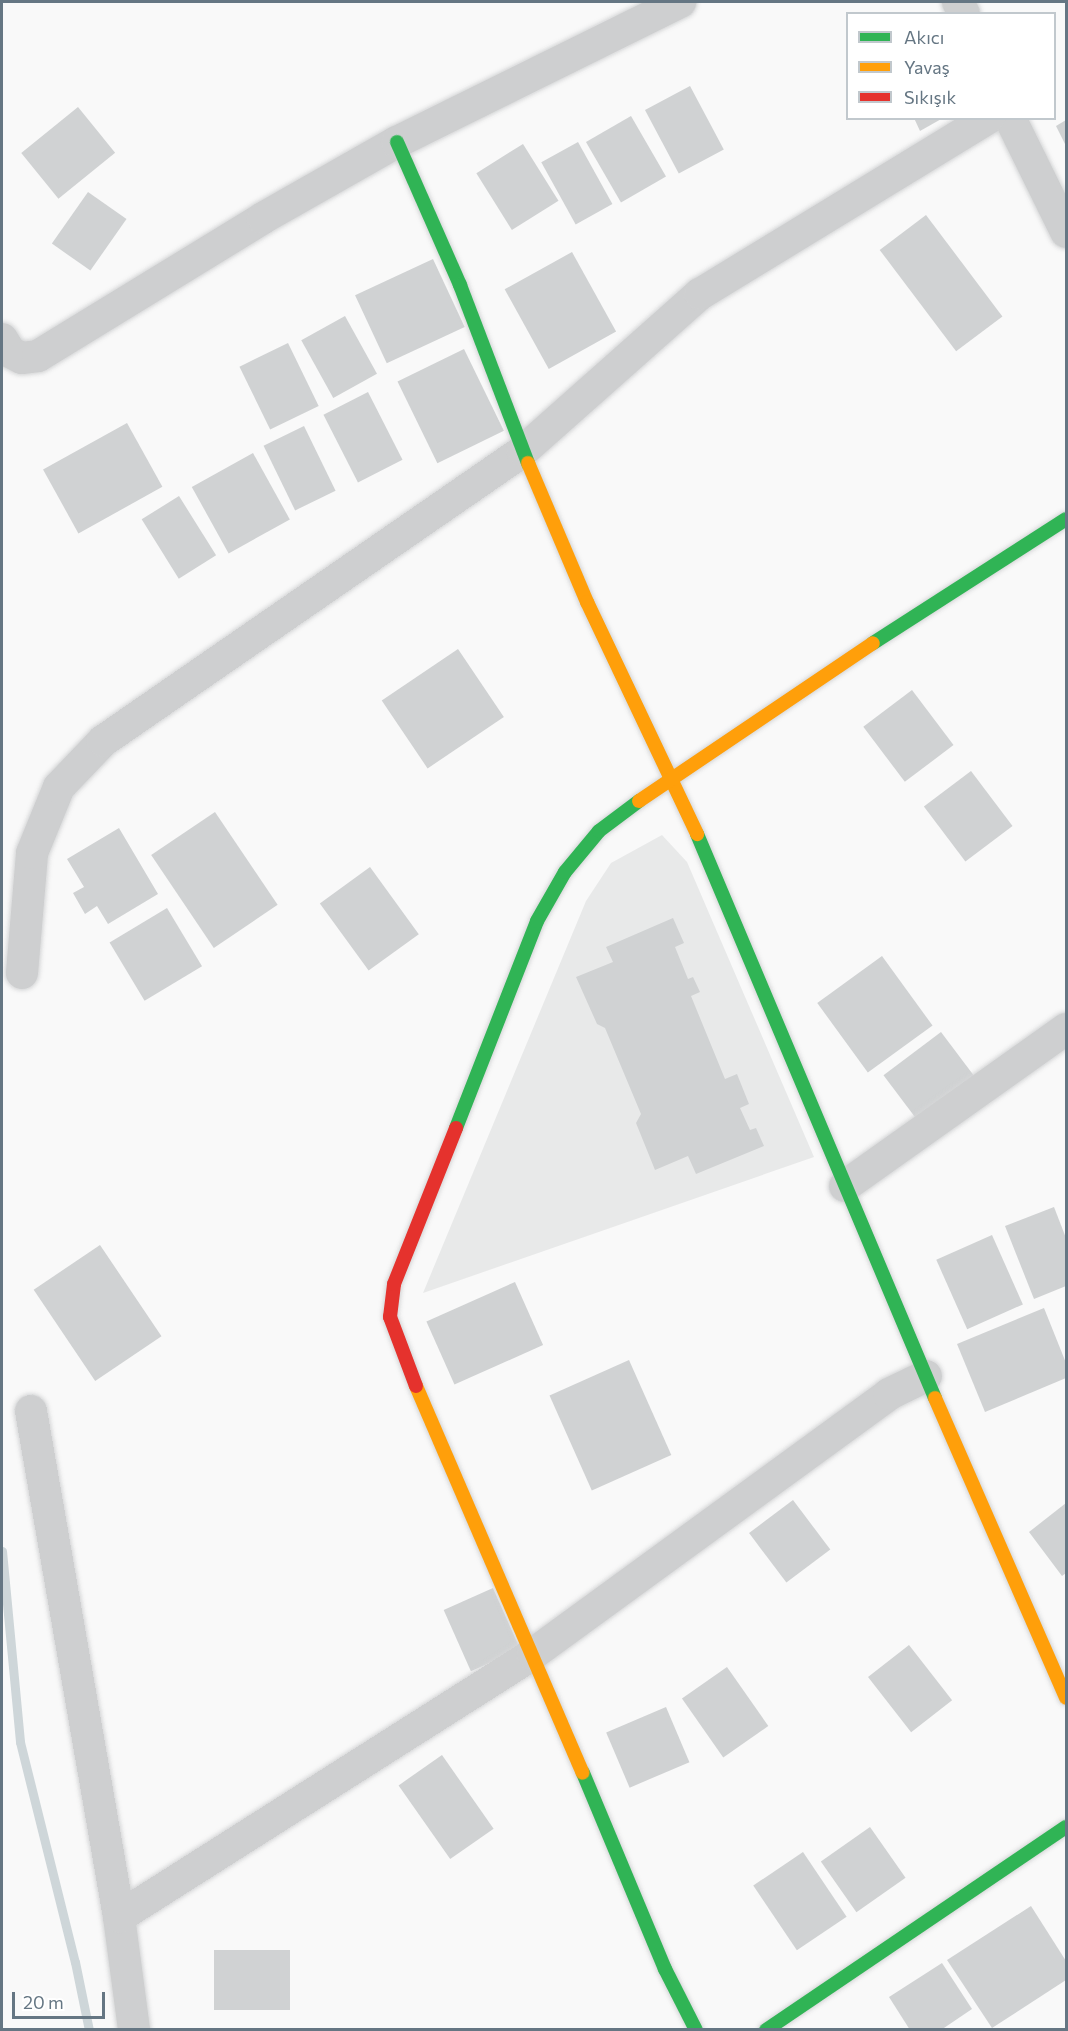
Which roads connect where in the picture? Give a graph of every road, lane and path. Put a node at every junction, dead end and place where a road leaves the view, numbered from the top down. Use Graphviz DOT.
graph roads {
  1 [pos="680,2"];
  2 [pos="985,120"];
  3 [pos="1011,120"];
  4 [pos="397,142"];
  5 [pos="1066,232"];
  6 [pos="2,339"];
  7 [pos="523,451"];
  8 [pos="1066,519"];
  9 [pos="670,778"];
  10 [pos="22,973"];
  11 [pos="1066,1029"];
  12 [pos="846,1186"];
  13 [pos="926,1376"];
  14 [pos="31,1411"];
  15 [pos="533,1654"];
  16 [pos="1066,1698"];
  17 [pos="1066,1827"];
  18 [pos="119,1917"];
  19 [pos="134,2030"];
  20 [pos="696,2030"];
  21 [pos="766,2030"];
  1 -- 4 [label="street"];
  2 -- 7 [label="street"];
  3 -- 5 [label="street"];
  4 -- 6 [label="street"];
  4 -- 7 [label="street"];
  7 -- 9 [label="street"];
  7 -- 10 [label="street"];
  8 -- 9 [label="street"];
  9 -- 12 [label="street"];
  9 -- 15 [label="street"];
  11 -- 12 [label="street"];
  12 -- 13 [label="street"];
  13 -- 15 [label="street"];
  13 -- 16 [label="street"];
  14 -- 18 [label="street"];
  15 -- 18 [label="street"];
  15 -- 20 [label="street"];
  17 -- 21 [label="street"];
  18 -- 19 [label="street"];
}
